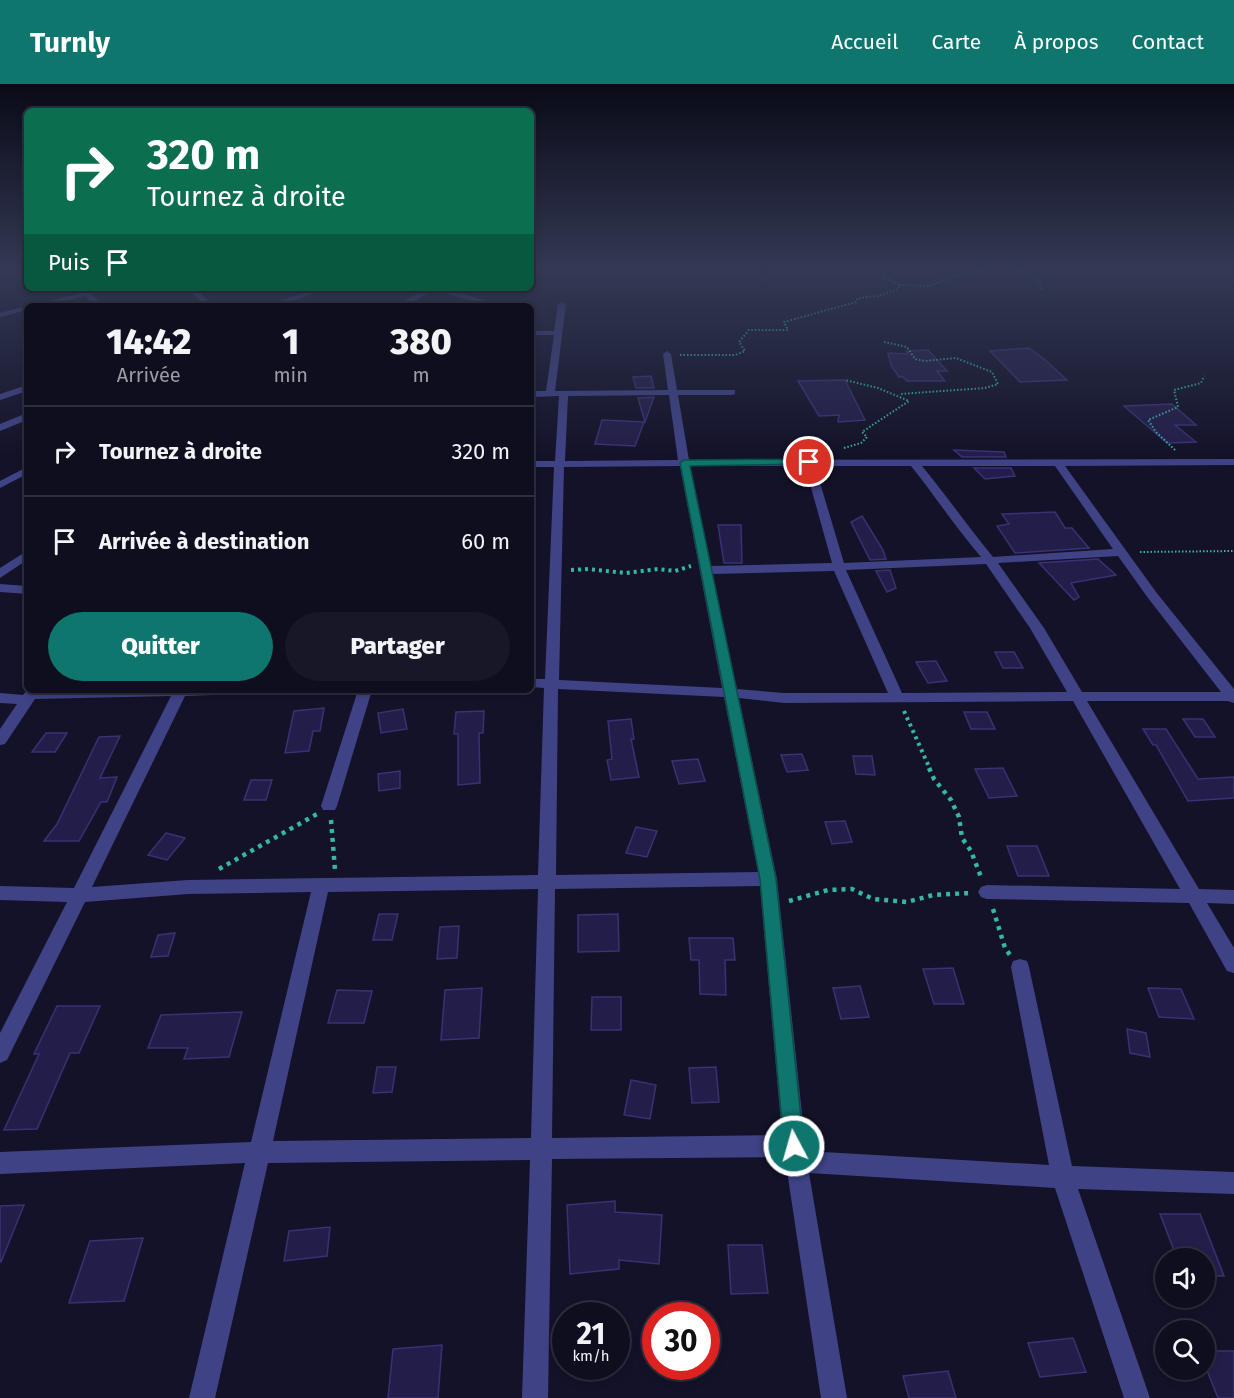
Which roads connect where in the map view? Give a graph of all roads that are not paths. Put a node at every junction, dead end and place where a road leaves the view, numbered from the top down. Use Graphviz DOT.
graph roads {
  1 [pos="534,333"];
  2 [pos="558,333"];
  3 [pos="667,354"];
  4 [pos="24,389"];
  5 [pos="732,392"];
  6 [pos="673,393"];
  7 [pos="534,394"];
  8 [pos="557,394"];
  9 [pos="0,397"];
  10 [pos="24,417"];
  11 [pos="0,428"];
  12 [pos="809,462"];
  13 [pos="1234,462"];
  14 [pos="684,463"];
  15 [pos="534,464"];
  16 [pos="559,464"];
  17 [pos="914,464"];
  18 [pos="1059,465"];
  19 [pos="24,472"];
  20 [pos="0,485"];
  21 [pos="1122,552"];
  22 [pos="24,557"];
  23 [pos="991,562"];
  24 [pos="706,566"];
  25 [pos="839,568"];
  26 [pos="0,574"];
  27 [pos="0,588"];
  28 [pos="24,590"];
  29 [pos="534,683"];
  30 [pos="552,683"];
  31 [pos="106,693"];
  32 [pos="179,693"];
  33 [pos="364,693"];
  34 [pos="732,693"];
  35 [pos="31,695"];
  36 [pos="897,697"];
  37 [pos="1076,697"];
  38 [pos="1234,697"];
  39 [pos="0,699"];
  40 [pos="0,740"];
  41 [pos="329,806"];
  42 [pos="768,879"];
  43 [pos="546,882"];
  44 [pos="329,885"];
  45 [pos="987,892"];
  46 [pos="0,893"];
  47 [pos="80,895"];
  48 [pos="1194,897"];
  49 [pos="1234,897"];
  50 [pos="1234,965"];
  51 [pos="1020,966"];
  52 [pos="0,1054"];
  53 [pos="543,1149"];
  54 [pos="258,1152"];
  55 [pos="795,1153"];
  56 [pos="0,1163"];
  57 [pos="1064,1177"];
  58 [pos="1234,1183"];
  59 [pos="202,1398"];
  60 [pos="536,1398"];
  61 [pos="834,1398"];
  62 [pos="1137,1398"];
  1 -- 2 [label="street"];
  2 -- 8 [label="street"];
  3 -- 6 [label="street"];
  4 -- 9 [label="street"];
  5 -- 6 [label="street"];
  6 -- 8 [label="street"];
  6 -- 14 [label="street"];
  7 -- 8 [label="street"];
  8 -- 16 [label="street"];
  10 -- 11 [label="street"];
  12 -- 14 [label="street"];
  12 -- 17 [label="street"];
  12 -- 25 [label="street"];
  13 -- 18 [label="street"];
  14 -- 16 [label="street"];
  14 -- 24 [label="street"];
  15 -- 16 [label="street"];
  16 -- 30 [label="street"];
  17 -- 18 [label="street"];
  17 -- 23 [label="street"];
  18 -- 21 [label="street"];
  19 -- 20 [label="street"];
  21 -- 23 [label="street"];
  21 -- 38 [label="street"];
  22 -- 26 [label="street"];
  23 -- 25 [label="street"];
  23 -- 37 [label="street"];
  24 -- 25 [label="street"];
  24 -- 34 [label="street"];
  25 -- 36 [label="street"];
  27 -- 28 [label="street"];
  29 -- 30 [label="street"];
  30 -- 34 [label="street"];
  30 -- 43 [label="street"];
  31 -- 35 [label="street"];
  32 -- 47 [label="street"];
  33 -- 41 [label="street"];
  34 -- 36 [label="street"];
  34 -- 42 [label="street"];
  35 -- 39 [label="street"];
  35 -- 40 [label="street"];
  36 -- 37 [label="street"];
  37 -- 38 [label="street"];
  37 -- 48 [label="street"];
  42 -- 43 [label="street"];
  42 -- 55 [label="street"];
  43 -- 44 [label="street"];
  43 -- 53 [label="street"];
  44 -- 47 [label="street"];
  44 -- 54 [label="street"];
  45 -- 48 [label="street"];
  46 -- 47 [label="street"];
  47 -- 52 [label="street"];
  48 -- 49 [label="street"];
  48 -- 50 [label="street"];
  51 -- 57 [label="street"];
  53 -- 54 [label="street"];
  53 -- 55 [label="street"];
  53 -- 60 [label="street"];
  54 -- 56 [label="street"];
  54 -- 59 [label="street"];
  55 -- 57 [label="street"];
  55 -- 61 [label="street"];
  57 -- 58 [label="street"];
  57 -- 62 [label="street"];
}
